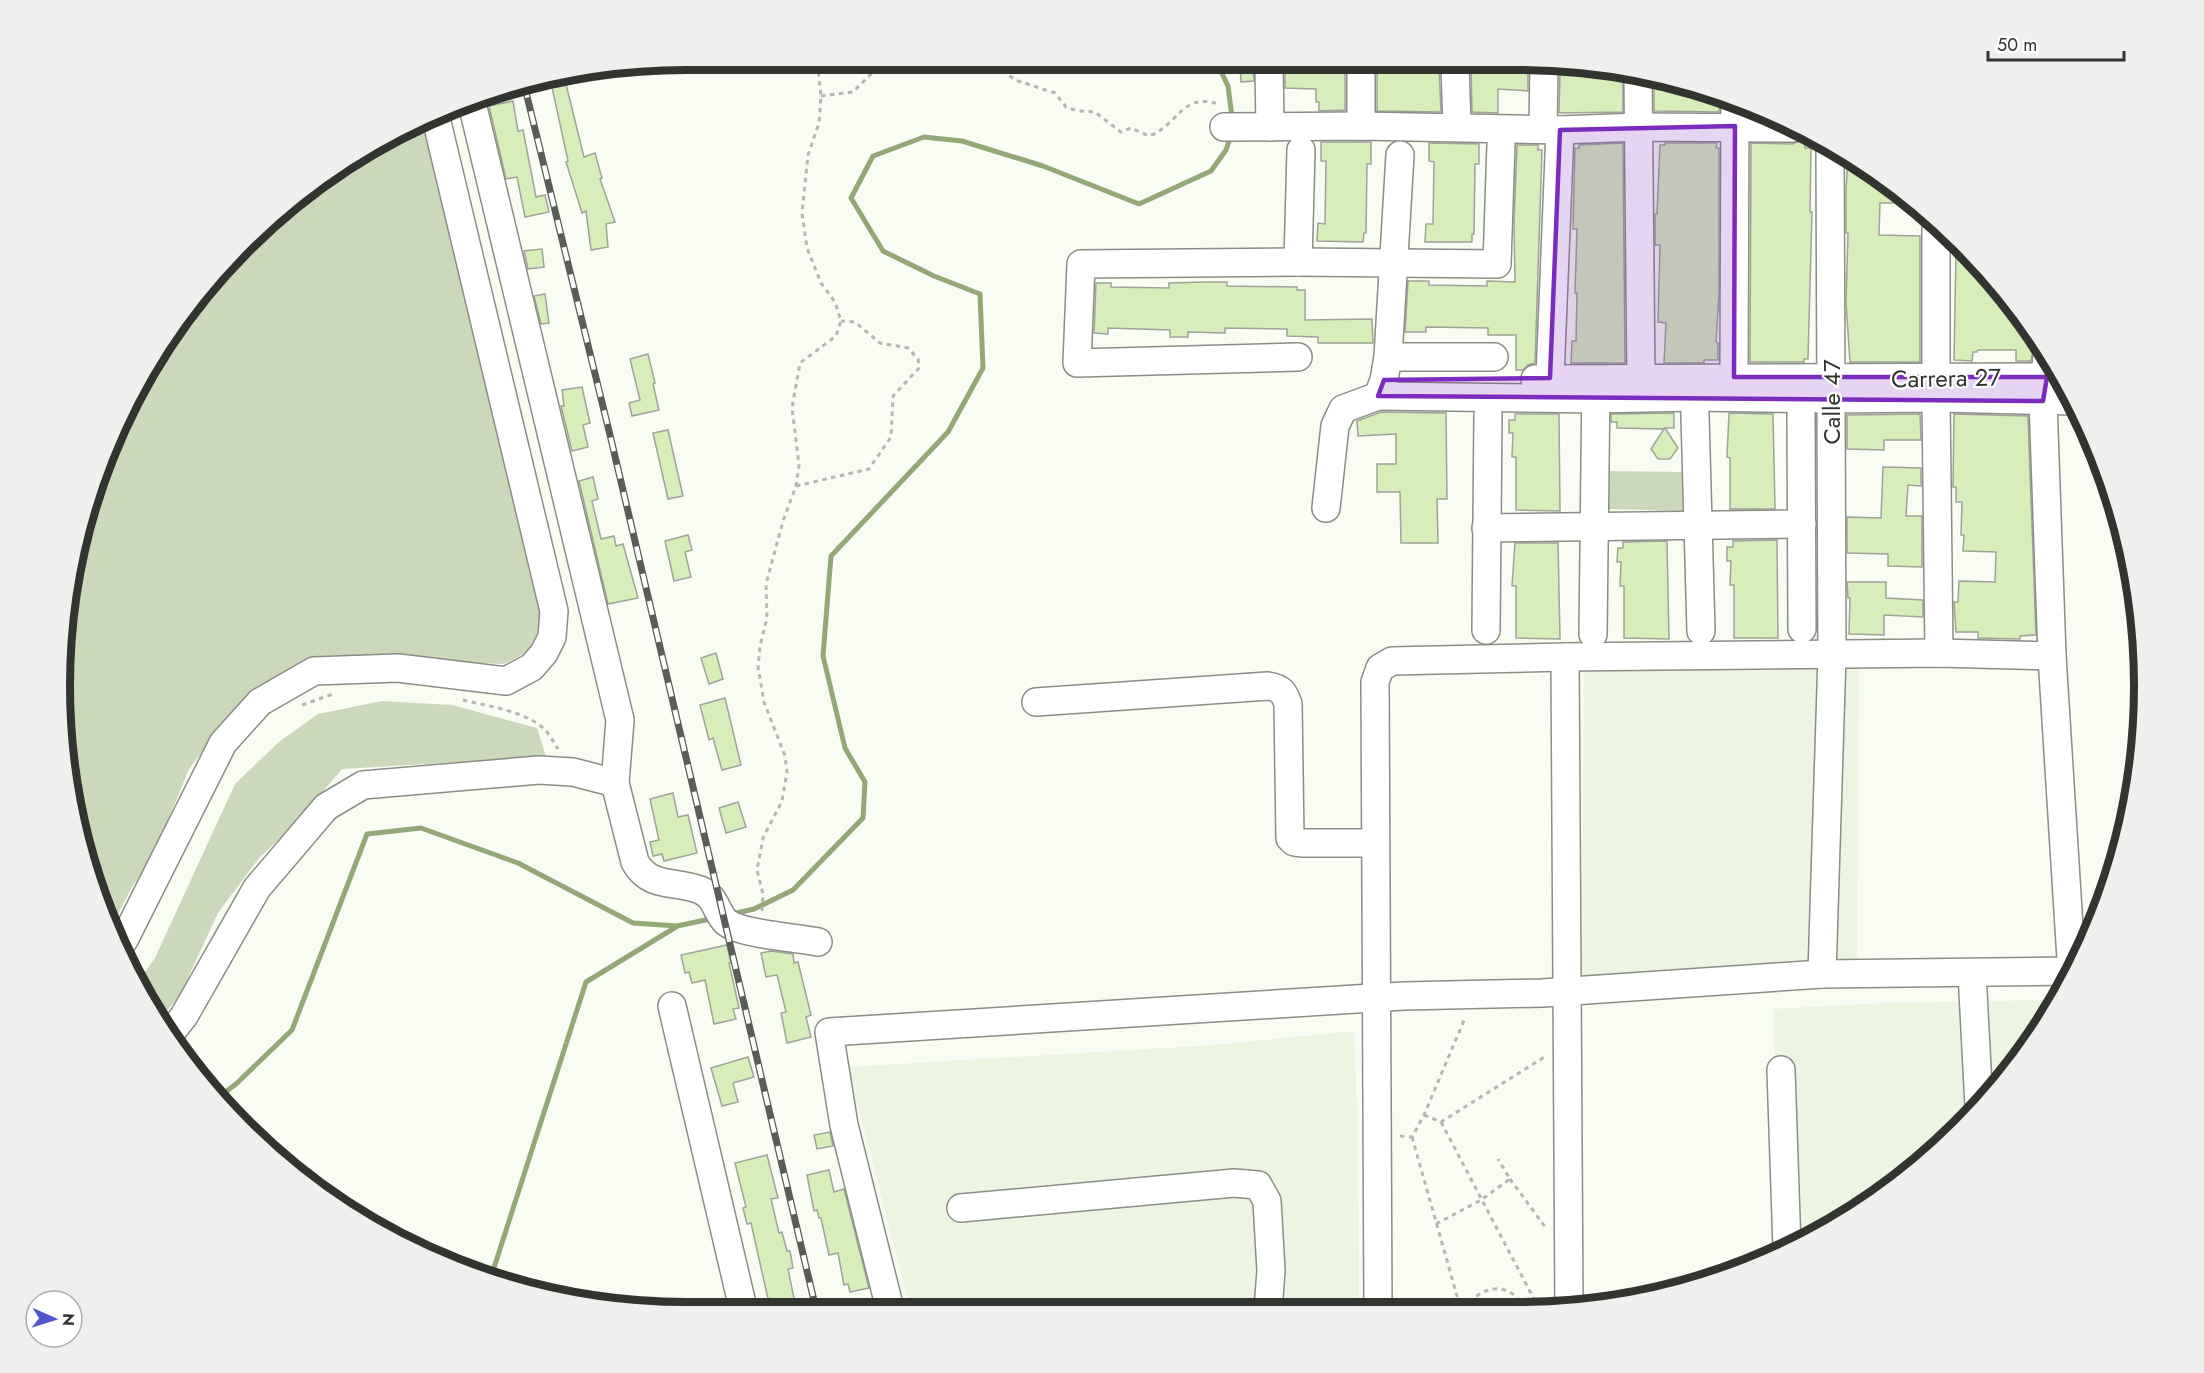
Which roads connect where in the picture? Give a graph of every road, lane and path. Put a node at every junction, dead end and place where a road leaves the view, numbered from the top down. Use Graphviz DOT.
graph roads {
  1 [pos="818,70"];
  2 [pos="875,70"];
  3 [pos="1002,70"];
  4 [pos="1269,70"];
  5 [pos="1361,70"];
  6 [pos="1455,70"];
  7 [pos="1545,71"];
  8 [pos="1638,82"];
  9 [pos="821,96"];
  10 [pos="473,109"];
  11 [pos="1735,114"];
  12 [pos="1223,116"];
  13 [pos="1760,120"];
  14 [pos="437,123"];
  15 [pos="1361,126"];
  16 [pos="1270,127"];
  17 [pos="1457,127"];
  18 [pos="1638,127"];
  19 [pos="1551,129"];
  20 [pos="1501,144"];
  21 [pos="1301,150"];
  22 [pos="1400,155"];
  23 [pos="1830,155"];
  24 [pos="1936,235"];
  25 [pos="1298,262"];
  26 [pos="1392,263"];
  27 [pos="841,321"];
  28 [pos="1298,357"];
  29 [pos="1494,357"];
  30 [pos="1641,377"];
  31 [pos="2050,377"];
  32 [pos="1383,378"];
  33 [pos="1550,378"];
  34 [pos="1733,387"];
  35 [pos="1694,388"];
  36 [pos="1936,388"];
  37 [pos="1595,389"];
  38 [pos="1831,389"];
  39 [pos="1801,414"];
  40 [pos="1488,415"];
  41 [pos="796,486"];
  42 [pos="1326,508"];
  43 [pos="1700,524"];
  44 [pos="1802,524"];
  45 [pos="1595,527"];
  46 [pos="1486,528"];
  47 [pos="1802,629"];
  48 [pos="1486,630"];
  49 [pos="1701,631"];
  50 [pos="1593,634"];
  51 [pos="1939,653"];
  52 [pos="1832,655"];
  53 [pos="2052,656"];
  54 [pos="1565,657"];
  55 [pos="336,693"];
  56 [pos="461,700"];
  57 [pos="1036,702"];
  58 [pos="301,706"];
  59 [pos="573,772"];
  60 [pos="615,783"];
  61 [pos="1375,843"];
  62 [pos="759,933"];
  63 [pos="125,939"];
  64 [pos="818,942"];
  65 [pos="2072,955"];
  66 [pos="2063,972"];
  67 [pos="1972,973"];
  68 [pos="1822,974"];
  69 [pos="1567,992"];
  70 [pos="1376,998"];
  71 [pos="672,1006"];
  72 [pos="1467,1013"];
  73 [pos="174,1029"];
  74 [pos="1547,1056"];
  75 [pos="1781,1070"];
  76 [pos="1978,1096"];
  77 [pos="1424,1115"];
  78 [pos="1441,1122"];
  79 [pos="1397,1135"];
  80 [pos="1412,1137"];
  81 [pos="1498,1159"];
  82 [pos="1510,1179"];
  83 [pos="1481,1200"];
  84 [pos="961,1208"];
  85 [pos="1436,1224"];
  86 [pos="1552,1232"];
  87 [pos="1787,1241"];
  88 [pos="1569,1300"];
  89 [pos="742,1302"];
  90 [pos="888,1302"];
  91 [pos="1269,1302"];
  92 [pos="1378,1302"];
  93 [pos="1459,1302"];
  94 [pos="1472,1302"];
  95 [pos="1518,1302"];
  96 [pos="1535,1302"];
  1 -- 9 [label="path"];
  2 -- 9 [label="path"];
  3 -- 12 [label="path"];
  4 -- 16 [label="street"];
  5 -- 15 [label="street"];
  6 -- 17 [label="street"];
  7 -- 19 [label="street"];
  8 -- 18 [label="street"];
  9 -- 27 [label="path"];
  10 -- 60 [label="street"];
  11 -- 13 [label="street"];
  11 -- 18 [label="street"];
  11 -- 34 [label="street"];
  12 -- 16 [label="street"];
  14 -- 63 [label="street"];
  15 -- 16 [label="street"];
  15 -- 17 [label="street"];
  17 -- 19 [label="street"];
  18 -- 19 [label="street"];
  18 -- 30 [label="street"];
  19 -- 33 [label="street"];
  20 -- 26 [label="street"];
  21 -- 25 [label="street"];
  22 -- 26 [label="street"];
  23 -- 38 [label="street, Calle 47"];
  24 -- 36 [label="street"];
  25 -- 26 [label="street"];
  25 -- 28 [label="street"];
  26 -- 32 [label="street"];
  27 -- 41 [label="path"];
  27 -- 41 [label="path"];
  29 -- 32 [label="street"];
  30 -- 35 [label="street"];
  30 -- 37 [label="street"];
  31 -- 36 [label="street, Carrera 27"];
  31 -- 53 [label="street"];
  32 -- 33 [label="street"];
  32 -- 37 [label="street"];
  32 -- 42 [label="street"];
  33 -- 37 [label="street"];
  34 -- 35 [label="street, Carrera 27"];
  34 -- 38 [label="street, Carrera 27"];
  35 -- 37 [label="street"];
  35 -- 43 [label="street"];
  36 -- 38 [label="street, Carrera 27"];
  36 -- 51 [label="street"];
  37 -- 45 [label="street"];
  38 -- 52 [label="street, Calle 47"];
  39 -- 44 [label="street"];
  40 -- 46 [label="street"];
  41 -- 62 [label="path"];
  43 -- 44 [label="street"];
  43 -- 45 [label="street"];
  43 -- 49 [label="street"];
  44 -- 47 [label="street"];
  45 -- 46 [label="street"];
  45 -- 50 [label="street"];
  46 -- 48 [label="street"];
  51 -- 52 [label="street"];
  51 -- 53 [label="street"];
  52 -- 54 [label="street"];
  52 -- 68 [label="street, Calle 47"];
  53 -- 65 [label="street"];
  54 -- 61 [label="street"];
  54 -- 69 [label="street"];
  55 -- 58 [label="path"];
  56 -- 59 [label="path"];
  57 -- 61 [label="street"];
  59 -- 60 [label="street"];
  59 -- 73 [label="street"];
  60 -- 62 [label="street"];
  61 -- 70 [label="street"];
  62 -- 64 [label="street"];
  66 -- 67 [label="street"];
  67 -- 68 [label="street"];
  67 -- 76 [label="street"];
  68 -- 69 [label="street"];
  69 -- 70 [label="street"];
  69 -- 88 [label="street"];
  70 -- 90 [label="street"];
  70 -- 92 [label="street"];
  71 -- 89 [label="street"];
  72 -- 77 [label="path"];
  74 -- 78 [label="path"];
  75 -- 87 [label="street"];
  77 -- 78 [label="path"];
  77 -- 80 [label="path"];
  78 -- 83 [label="path"];
  79 -- 80 [label="path"];
  80 -- 85 [label="path"];
  81 -- 82 [label="path"];
  82 -- 83 [label="path"];
  82 -- 86 [label="path"];
  83 -- 85 [label="path"];
  83 -- 96 [label="path"];
  84 -- 91 [label="street"];
  85 -- 93 [label="path"];
  94 -- 95 [label="path"];
}
